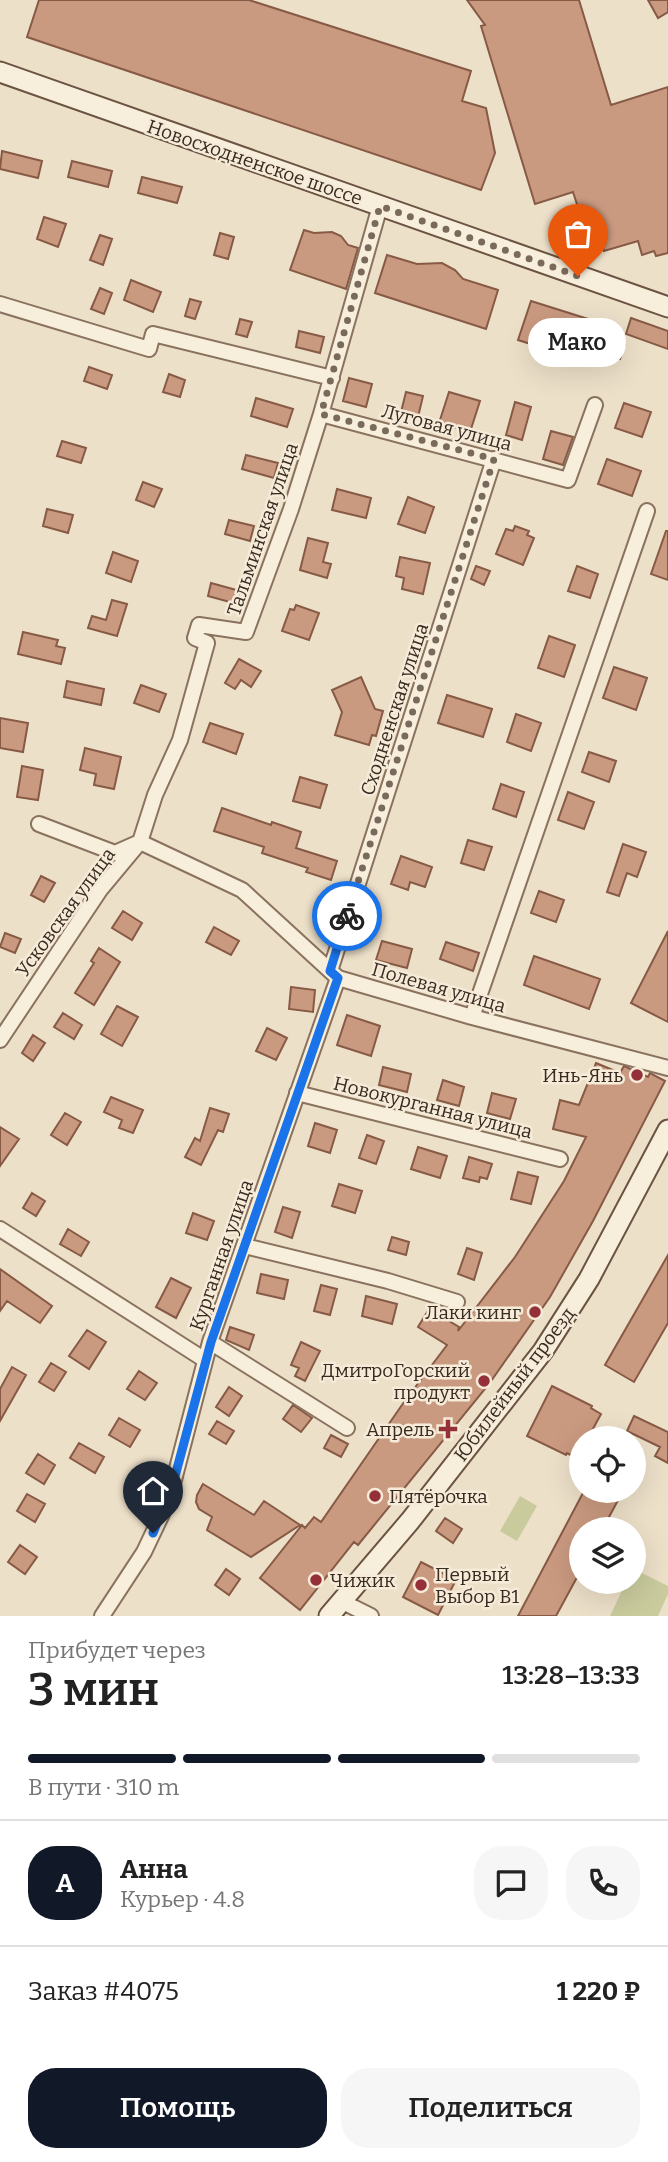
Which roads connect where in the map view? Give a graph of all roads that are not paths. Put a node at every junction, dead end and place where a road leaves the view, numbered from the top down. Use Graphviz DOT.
graph roads {
  1 [pos="0,72"];
  2 [pos="380,206"];
  3 [pos="0,304"];
  4 [pos="668,307"];
  5 [pos="332,378"];
  6 [pos="594,405"];
  7 [pos="321,414"];
  8 [pos="494,459"];
  9 [pos="648,511"];
  10 [pos="38,824"];
  11 [pos="140,842"];
  12 [pos="334,975"];
  13 [pos="472,1017"];
  14 [pos="0,1040"];
  15 [pos="668,1068"];
  16 [pos="297,1093"];
  17 [pos="668,1130"];
  18 [pos="560,1159"];
  19 [pos="0,1229"];
  20 [pos="245,1246"];
  21 [pos="457,1301"];
  22 [pos="211,1342"];
  23 [pos="205,1360"];
  24 [pos="347,1428"];
  25 [pos="335,1609"];
  26 [pos="102,1616"];
  27 [pos="371,1616"];
  1 -- 2 [label="main road, Новосходненское шоссе"];
  2 -- 4 [label="main road, Новосходненское шоссе"];
  2 -- 5 [label="street, Тальминская улица"];
  3 -- 5 [label="street"];
  5 -- 7 [label="street, Тальминская улица"];
  6 -- 8 [label="street, Луговая улица"];
  7 -- 8 [label="street, Луговая улица"];
  7 -- 11 [label="street, Тальминская улица"];
  8 -- 12 [label="street, Сходненская улица"];
  9 -- 13 [label="street"];
  10 -- 11 [label="street"];
  11 -- 12 [label="street, Полевая улица"];
  11 -- 14 [label="street, Усковская улица"];
  12 -- 13 [label="street, Полевая улица"];
  12 -- 16 [label="street, Курганная улица"];
  13 -- 15 [label="street, Полевая улица"];
  16 -- 18 [label="street, Новокурганная улица"];
  16 -- 20 [label="street, Курганная улица"];
  17 -- 25 [label="main road, Юбилейный проезд"];
  19 -- 23 [label="street"];
  20 -- 21 [label="street"];
  20 -- 22 [label="street, Курганная улица"];
  22 -- 23 [label="street, Курганная улица"];
  22 -- 24 [label="street"];
  23 -- 26 [label="street, Курганная улица"];
  25 -- 27 [label="street"];
}
